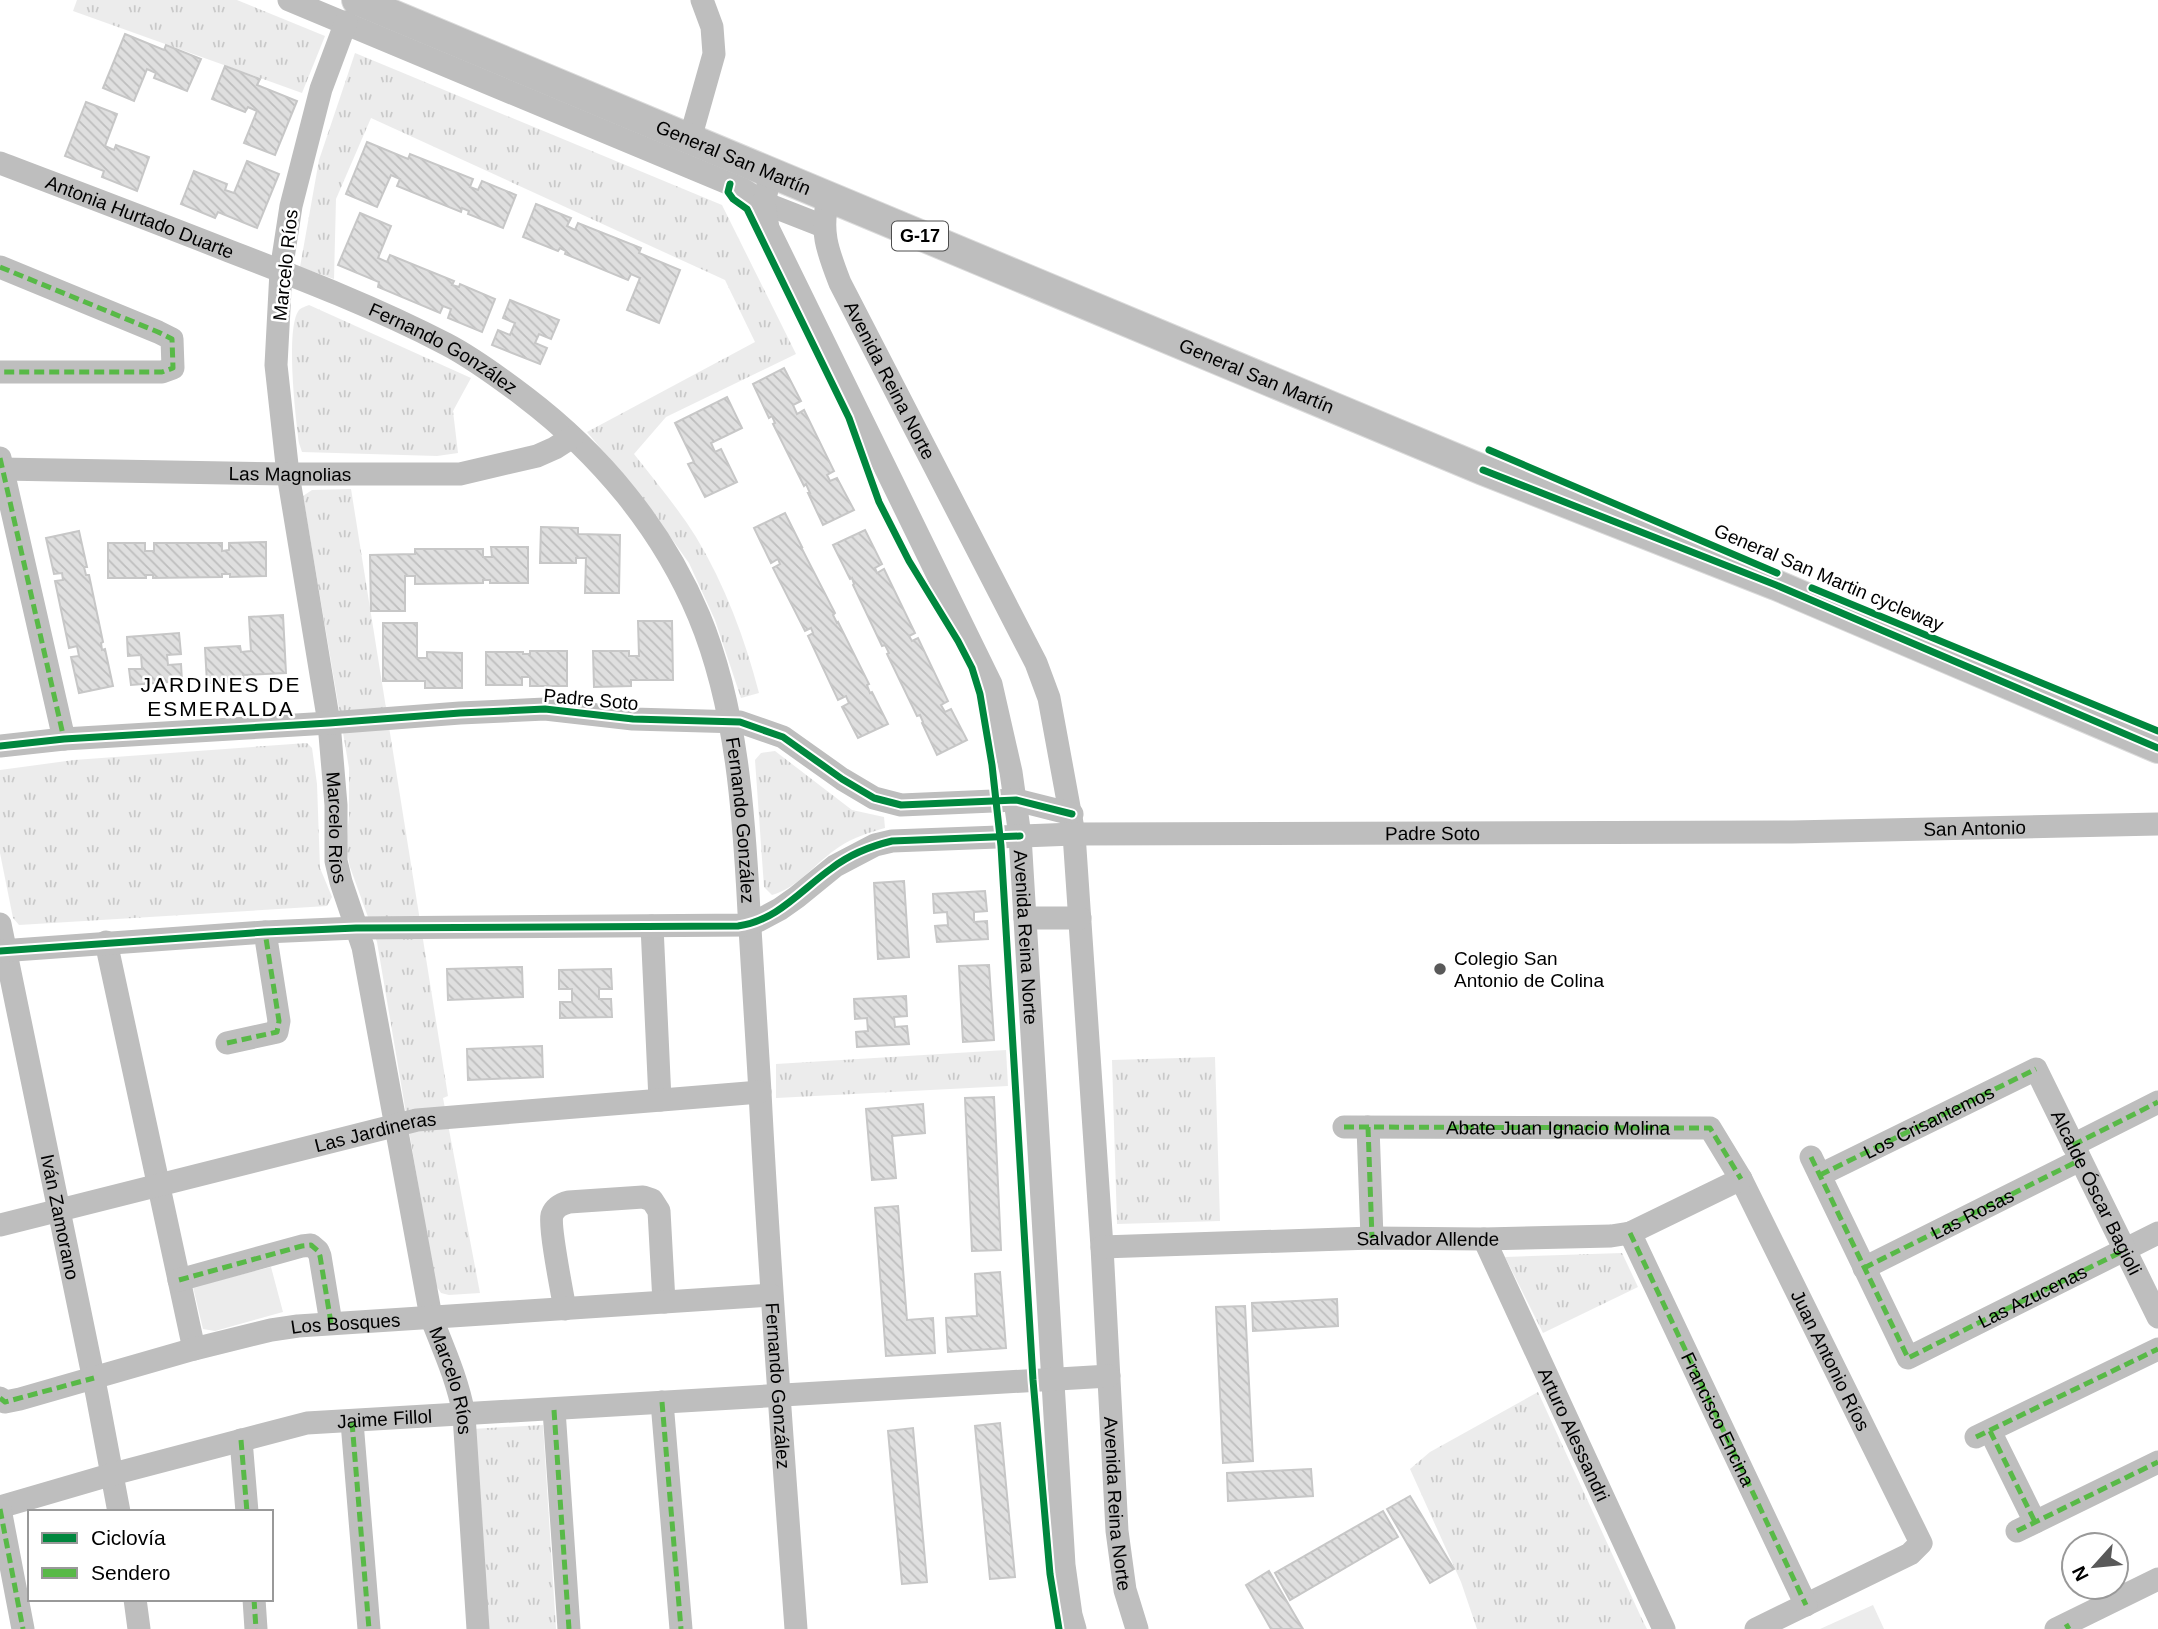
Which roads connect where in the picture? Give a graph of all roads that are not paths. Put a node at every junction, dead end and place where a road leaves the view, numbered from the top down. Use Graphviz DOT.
graph roads {
  1 [pos="289,0"];
  2 [pos="702,0"];
  3 [pos="351,11"];
  4 [pos="690,139"];
  5 [pos="0,163"];
  6 [pos="771,172"];
  7 [pos="829,197"];
  8 [pos="764,203"];
  9 [pos="823,226"];
  10 [pos="0,267"];
  11 [pos="282,271"];
  12 [pos="0,372"];
  13 [pos="572,437"];
  14 [pos="1,465"];
  15 [pos="288,474"];
  16 [pos="729,722"];
  17 [pos="329,723"];
  18 [pos="64,739"];
  19 [pos="0,746"];
  20 [pos="2158,748"];
  21 [pos="1016,800"];
  22 [pos="1073,824"];
  23 [pos="2158,824"];
  24 [pos="1792,832"];
  25 [pos="1020,836"];
  26 [pos="1025,918"];
  27 [pos="1080,918"];
  28 [pos="0,924"];
  29 [pos="750,925"];
  30 [pos="652,926"];
  31 [pos="356,928"];
  32 [pos="265,932"];
  33 [pos="106,942"];
  34 [pos="3,950"];
  35 [pos="227,1043"];
  36 [pos="2036,1069"];
  37 [pos="760,1092"];
  38 [pos="660,1100"];
  39 [pos="2158,1102"];
  40 [pos="396,1124"];
  41 [pos="1345,1127"];
  42 [pos="1368,1127"];
  43 [pos="2077,1152"];
  44 [pos="1741,1179"];
  45 [pos="158,1185"];
  46 [pos="59,1210"];
  47 [pos="0,1225"];
  48 [pos="1630,1233"];
  49 [pos="2158,1233"];
  50 [pos="1372,1238"];
  51 [pos="1484,1239"];
  52 [pos="1102,1247"];
  53 [pos="2124,1250"];
  54 [pos="1864,1268"];
  55 [pos="179,1280"];
  56 [pos="771,1295"];
  57 [pos="664,1302"];
  58 [pos="565,1308"];
  59 [pos="431,1317"];
  60 [pos="2158,1317"];
  61 [pos="331,1323"];
  62 [pos="194,1349"];
  63 [pos="2158,1349"];
  64 [pos="1109,1376"];
  65 [pos="94,1378"];
  66 [pos="1052,1378"];
  67 [pos="778,1394"];
  68 [pos="0,1398"];
  69 [pos="662,1402"];
  70 [pos="554,1410"];
  71 [pos="464,1415"];
  72 [pos="352,1422"];
  73 [pos="241,1440"];
  74 [pos="2158,1462"];
  75 [pos="113,1474"];
  76 [pos="0,1508"];
  77 [pos="119,1510"];
  78 [pos="247,1510"];
  79 [pos="2158,1579"];
  80 [pos="135,1601"];
  81 [pos="254,1601"];
  82 [pos="1806,1605"];
  83 [pos="2064,1627"];
  84 [pos="23,1629"];
  85 [pos="139,1629"];
  86 [pos="256,1629"];
  87 [pos="369,1629"];
  88 [pos="478,1629"];
  89 [pos="569,1629"];
  90 [pos="681,1629"];
  91 [pos="796,1629"];
  92 [pos="1075,1629"];
  93 [pos="1137,1629"];
  94 [pos="1664,1629"];
  95 [pos="1756,1629"];
  1 -- 3 [label="street, General San Martín"];
  2 -- 4 [label="street"];
  3 -- 4 [label="main road, General San Martín / G-17"];
  3 -- 8 [label="street, General San Martín"];
  3 -- 11 [label="street, Marcelo Ríos"];
  4 -- 6 [label="main road, General San Martín / G-17"];
  5 -- 11 [label="street, Antonia Hurtado Duarte"];
  6 -- 7 [label="main road, General San Martín / G-17"];
  6 -- 8 [label="street, Avenida Reina Norte"];
  7 -- 9 [label="street, Avenida Reina Norte"];
  7 -- 20 [label="main road, General San Martín / G-17"];
  8 -- 9 [label="street, General San Martín"];
  8 -- 21 [label="street, Avenida Reina Norte"];
  9 -- 22 [label="street, Avenida Reina Norte"];
  10 -- 12 [label="street"];
  11 -- 13 [label="street, Fernando González"];
  11 -- 15 [label="street, Marcelo Ríos"];
  13 -- 15 [label="street, Las Magnolias"];
  13 -- 16 [label="street, Fernando González"];
  14 -- 15 [label="street, Las Magnolias"];
  14 -- 18 [label="street"];
  15 -- 17 [label="street, Marcelo Ríos"];
  16 -- 17 [label="street, Padre Soto"];
  16 -- 21 [label="street, Padre Soto"];
  16 -- 29 [label="street, Fernando González"];
  17 -- 18 [label="street, Padre Soto"];
  17 -- 31 [label="street, Marcelo Ríos"];
  18 -- 19 [label="street, Padre Soto"];
  21 -- 22 [label="street, Padre Soto"];
  21 -- 25 [label="street, Avenida Reina Norte"];
  22 -- 24 [label="street, Padre Soto"];
  22 -- 25 [label="street"];
  22 -- 27 [label="street, Avenida Reina Norte"];
  23 -- 24 [label="street, San Antonio"];
  25 -- 26 [label="street, Avenida Reina Norte"];
  25 -- 29 [label="street"];
  26 -- 27 [label="street"];
  26 -- 66 [label="street, Avenida Reina Norte"];
  27 -- 52 [label="street, Avenida Reina Norte"];
  28 -- 34 [label="street, Iván Zamorano"];
  29 -- 30 [label="street"];
  29 -- 37 [label="street, Fernando González"];
  30 -- 31 [label="street"];
  30 -- 38 [label="street"];
  31 -- 32 [label="street"];
  31 -- 40 [label="street, Marcelo Ríos"];
  32 -- 33 [label="street"];
  32 -- 35 [label="street"];
  33 -- 34 [label="street"];
  33 -- 45 [label="street"];
  34 -- 46 [label="street, Iván Zamorano"];
  36 -- 43 [label="street, Alcalde Óscar Bagioli"];
  36 -- 54 [label="street, Los Crisantemos"];
  37 -- 38 [label="street, Las Jardineras"];
  37 -- 56 [label="street, Fernando González"];
  38 -- 40 [label="street, Las Jardineras"];
  39 -- 43 [label="street, Las Rosas"];
  40 -- 45 [label="street, Las Jardineras"];
  40 -- 59 [label="street, Marcelo Ríos"];
  41 -- 42 [label="street, Abate Juan Ignacio Molina"];
  42 -- 44 [label="street, Abate Juan Ignacio Molina"];
  42 -- 50 [label="street"];
  43 -- 53 [label="street, Alcalde Óscar Bagioli"];
  43 -- 54 [label="street, Las Rosas"];
  44 -- 48 [label="street, Salvador Allende"];
  44 -- 82 [label="street, Juan Antonio Ríos"];
  45 -- 46 [label="street, Las Jardineras"];
  45 -- 55 [label="street"];
  46 -- 47 [label="street, Las Jardineras"];
  46 -- 65 [label="street, Iván Zamorano"];
  48 -- 51 [label="street, Salvador Allende"];
  48 -- 82 [label="street, Francisco Encina"];
  49 -- 53 [label="street, Las Azucenas"];
  50 -- 51 [label="street, Salvador Allende"];
  50 -- 52 [label="street, Salvador Allende"];
  51 -- 94 [label="street, Arturo Alessandri"];
  52 -- 64 [label="street, Avenida Reina Norte"];
  53 -- 54 [label="street, Las Azucenas"];
  53 -- 60 [label="street, Alcalde Óscar Bagioli"];
  55 -- 61 [label="street"];
  55 -- 62 [label="street"];
  56 -- 57 [label="street, Los Bosques"];
  56 -- 67 [label="street, Fernando González"];
  57 -- 58 [label="street, Los Bosques"];
  57 -- 58 [label="street"];
  58 -- 59 [label="street, Los Bosques"];
  59 -- 61 [label="street, Los Bosques"];
  59 -- 71 [label="street, Marcelo Ríos"];
  61 -- 62 [label="street, Los Bosques"];
  62 -- 65 [label="street, Los Bosques"];
  63 -- 74 [label="street"];
  64 -- 66 [label="street"];
  64 -- 93 [label="street, Avenida Reina Norte"];
  65 -- 68 [label="street, Los Bosques"];
  65 -- 75 [label="street, Iván Zamorano"];
  66 -- 67 [label="street"];
  66 -- 92 [label="street, Avenida Reina Norte"];
  67 -- 69 [label="street, Jaime Fillol"];
  67 -- 91 [label="street, Fernando González"];
  69 -- 70 [label="street, Jaime Fillol"];
  69 -- 90 [label="street"];
  70 -- 71 [label="street, Jaime Fillol"];
  70 -- 89 [label="street"];
  71 -- 72 [label="street, Jaime Fillol"];
  71 -- 88 [label="street, Marcelo Ríos"];
  72 -- 73 [label="street, Jaime Fillol"];
  72 -- 87 [label="street"];
  73 -- 75 [label="street, Jaime Fillol"];
  73 -- 78 [label="street"];
  75 -- 76 [label="street, Jaime Fillol"];
  75 -- 77 [label="street, Iván Zamorano"];
  76 -- 84 [label="street"];
  79 -- 83 [label="street"];
  80 -- 85 [label="street"];
  81 -- 86 [label="street"];
  82 -- 95 [label="street"];
}
